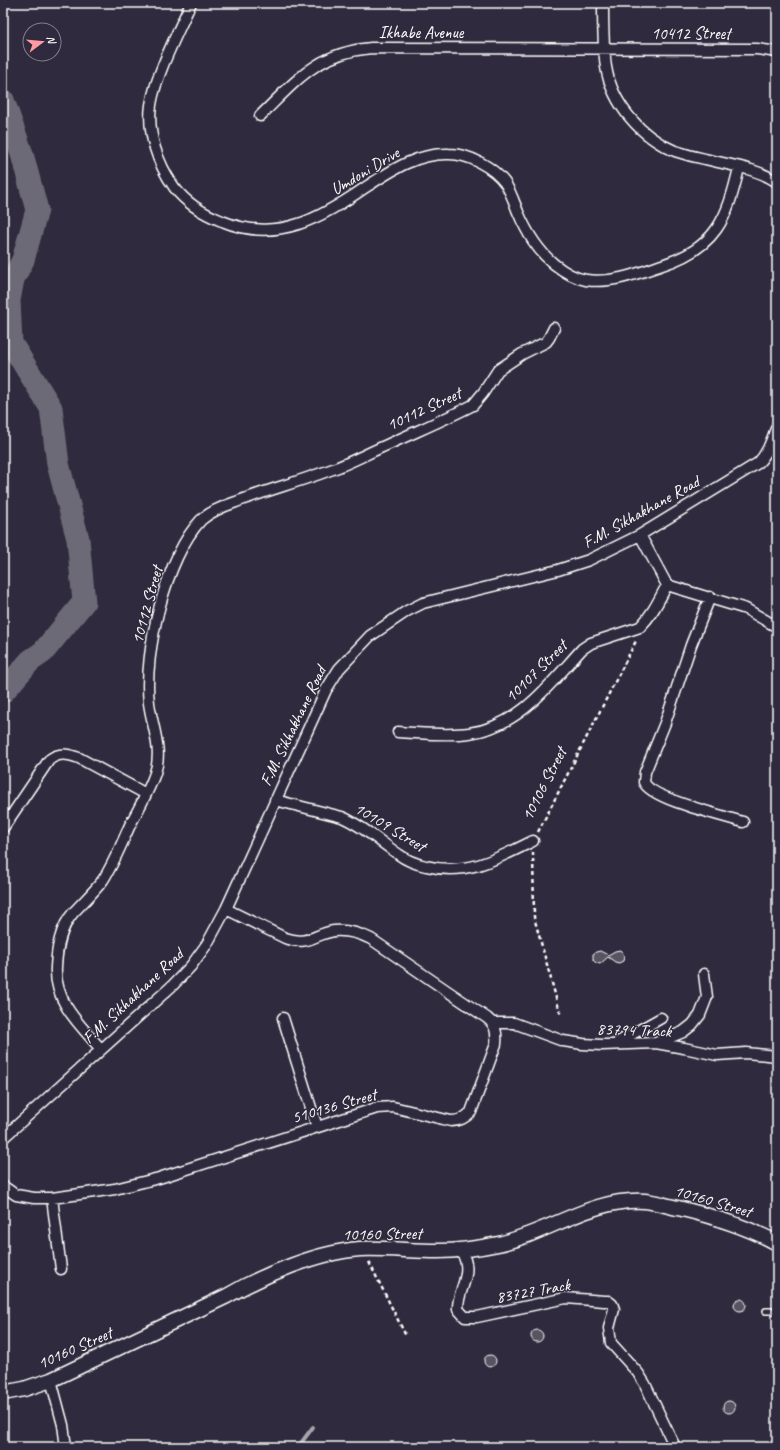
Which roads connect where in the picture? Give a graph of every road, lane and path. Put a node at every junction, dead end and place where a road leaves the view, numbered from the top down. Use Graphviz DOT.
graph roads {
  1 [pos="191,3"];
  2 [pos="603,3"];
  3 [pos="604,49"];
  4 [pos="777,52"];
  5 [pos="260,116"];
  6 [pos="739,168"];
  7 [pos="777,182"];
  8 [pos="554,328"];
  9 [pos="777,426"];
  10 [pos="640,535"];
  11 [pos="667,585"];
  12 [pos="710,597"];
  13 [pos="646,621"];
  14 [pos="777,627"];
  15 [pos="398,732"];
  16 [pos="146,794"];
  17 [pos="275,800"];
  18 [pos="743,822"];
  19 [pos="3,828"];
  20 [pos="533,841"];
  21 [pos="226,909"];
  22 [pos="704,974"];
  23 [pos="561,1016"];
  24 [pos="284,1018"];
  25 [pos="661,1018"];
  26 [pos="493,1023"];
  27 [pos="656,1043"];
  28 [pos="614,1044"];
  29 [pos="101,1049"];
  30 [pos="777,1056"];
  31 [pos="317,1127"];
  32 [pos="3,1138"];
  33 [pos="3,1186"];
  34 [pos="52,1198"];
  35 [pos="777,1243"];
  36 [pos="460,1249"];
  37 [pos="350,1250"];
  38 [pos="61,1269"];
  39 [pos="766,1311"];
  40 [pos="777,1311"];
  41 [pos="406,1336"];
  42 [pos="51,1380"];
  43 [pos="3,1394"];
  44 [pos="66,1447"];
  45 [pos="675,1447"];
  1 -- 6 [label="street, Umdoni Drive"];
  2 -- 3 [label="street"];
  3 -- 4 [label="street, 10412 Street"];
  3 -- 5 [label="street, Ikhabe Avenue"];
  3 -- 6 [label="street"];
  6 -- 7 [label="street"];
  8 -- 16 [label="street, 10112 Street"];
  9 -- 10 [label="street, F.M. Sikhakhane Road"];
  10 -- 11 [label="street"];
  10 -- 17 [label="street, F.M. Sikhakhane Road"];
  11 -- 12 [label="street"];
  11 -- 13 [label="street"];
  12 -- 14 [label="street"];
  12 -- 18 [label="street"];
  13 -- 15 [label="street, 10107 Street"];
  13 -- 20 [label="path, 10106 Street"];
  16 -- 19 [label="street"];
  16 -- 29 [label="street, 10112 Street"];
  17 -- 20 [label="street, 10109 Street"];
  17 -- 21 [label="street, F.M. Sikhakhane Road"];
  20 -- 23 [label="path, 10106 Street"];
  21 -- 26 [label="street"];
  21 -- 29 [label="street, F.M. Sikhakhane Road"];
  22 -- 27 [label="street"];
  24 -- 31 [label="street"];
  25 -- 28 [label="street"];
  26 -- 28 [label="street, 83794 Track"];
  26 -- 31 [label="street, 510136 Street"];
  27 -- 28 [label="street, 83794 Track"];
  27 -- 30 [label="street, 83794 Track"];
  29 -- 32 [label="street, F.M. Sikhakhane Road"];
  31 -- 34 [label="street, 510136 Street"];
  33 -- 34 [label="street, 510136 Street"];
  34 -- 38 [label="street"];
  35 -- 36 [label="street, 10160 Street"];
  36 -- 37 [label="street, 10160 Street"];
  36 -- 45 [label="street, 83727 Track"];
  37 -- 41 [label="path"];
  37 -- 42 [label="street, 10160 Street"];
  39 -- 40 [label="lane"];
  42 -- 43 [label="street, 10160 Street"];
  42 -- 44 [label="street"];
}
